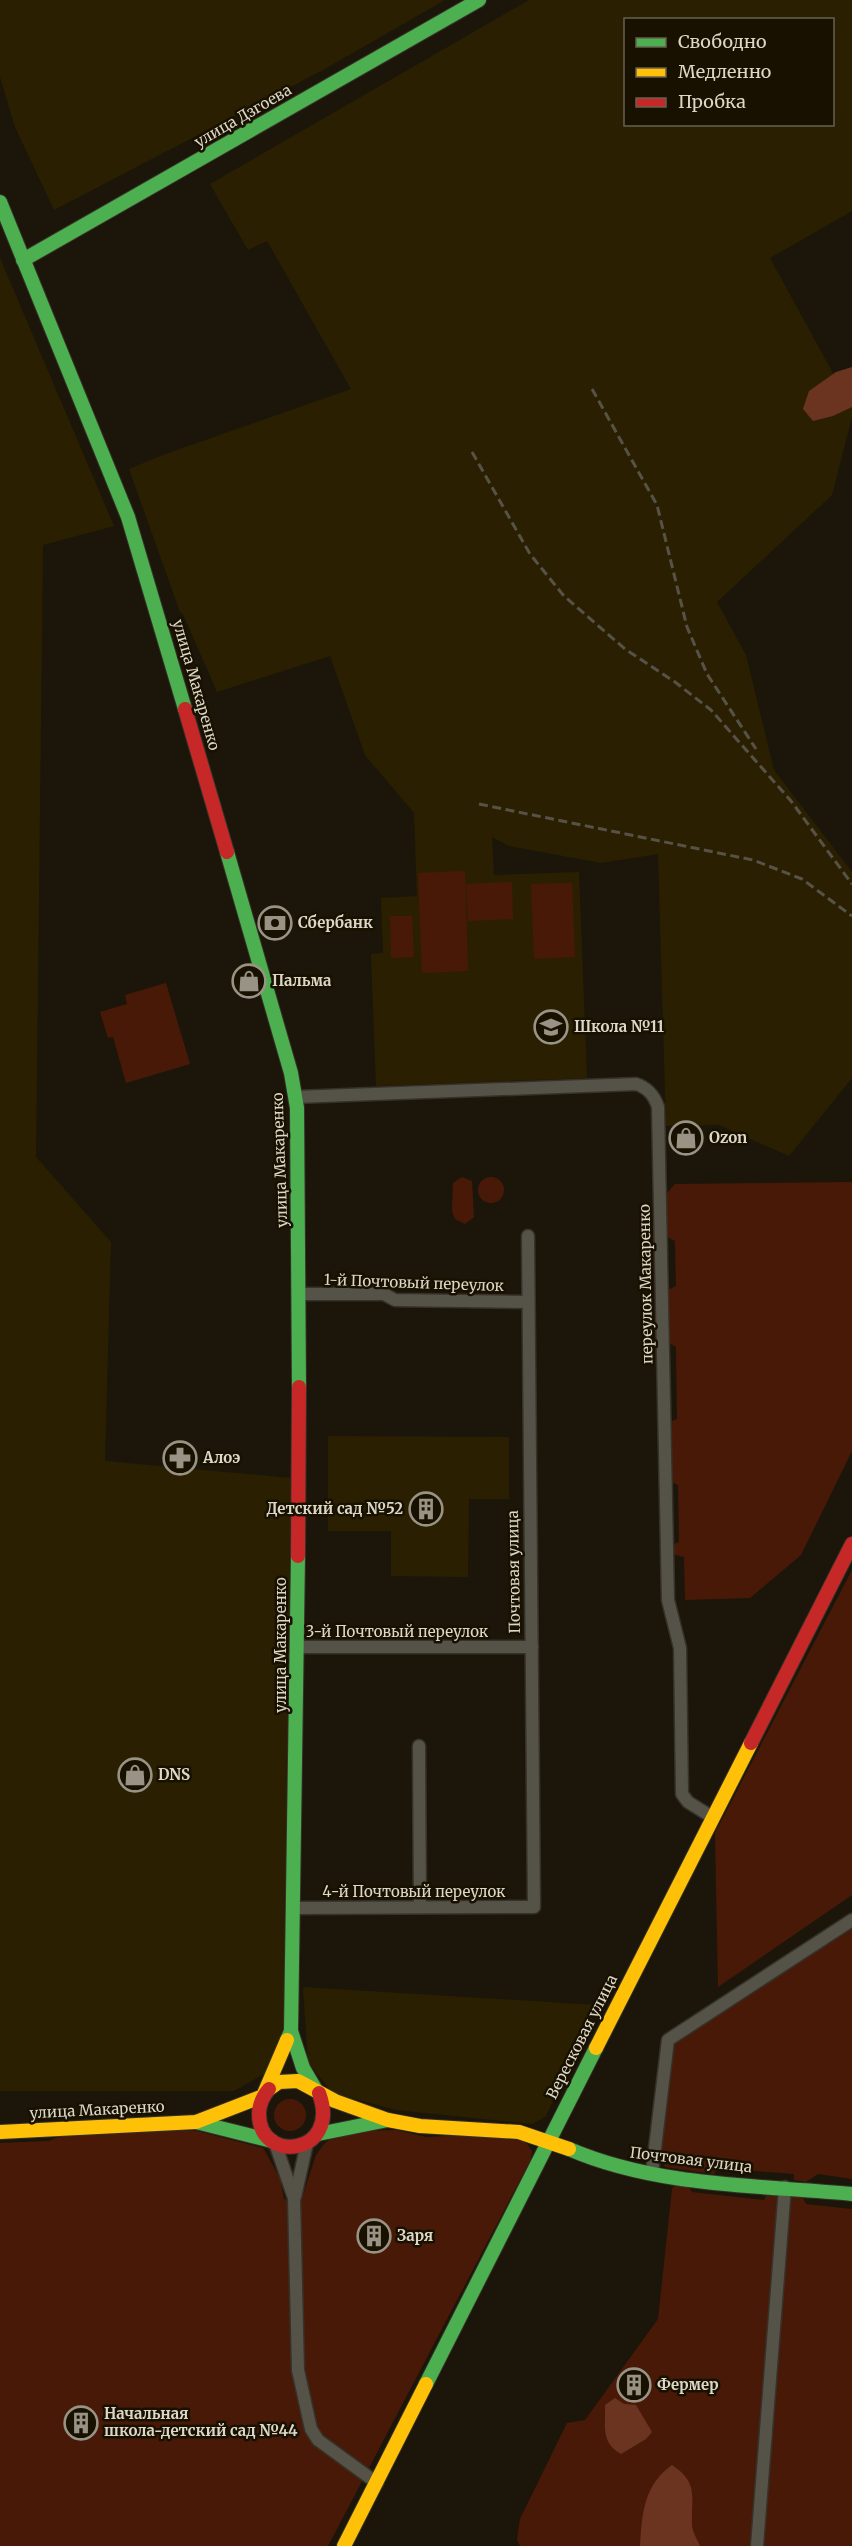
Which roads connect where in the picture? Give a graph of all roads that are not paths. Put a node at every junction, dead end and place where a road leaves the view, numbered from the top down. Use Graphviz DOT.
graph roads {
  1 [pos="479,0"];
  2 [pos="0,202"];
  3 [pos="22,260"];
  4 [pos="296,1097"];
  5 [pos="528,1236"];
  6 [pos="299,1294"];
  7 [pos="528,1302"];
  8 [pos="852,1544"];
  9 [pos="298,1647"];
  10 [pos="532,1647"];
  11 [pos="419,1746"];
  12 [pos="712,1817"];
  13 [pos="420,1907"];
  14 [pos="534,1907"];
  15 [pos="294,1908"];
  16 [pos="852,1920"];
  17 [pos="291,2031"];
  18 [pos="318,2092"];
  19 [pos="263,2096"];
  20 [pos="388,2120"];
  21 [pos="196,2122"];
  22 [pos="0,2132"];
  23 [pos="313,2139"];
  24 [pos="550,2139"];
  25 [pos="274,2142"];
  26 [pos="652,2173"];
  27 [pos="785,2187"];
  28 [pos="852,2194"];
  29 [pos="294,2198"];
  30 [pos="377,2483"];
  31 [pos="344,2546"];
  32 [pos="757,2546"];
  1 -- 3 [label="street, улица Дзгоева"];
  2 -- 3 [label="street, улица Макаренко"];
  3 -- 4 [label="street, улица Макаренко"];
  4 -- 6 [label="street, улица Макаренко"];
  4 -- 12 [label="street, переулок Макаренко"];
  5 -- 7 [label="street, Почтовая улица"];
  6 -- 7 [label="street, 1-й Почтовый переулок"];
  6 -- 9 [label="street, улица Макаренко"];
  7 -- 10 [label="street, Почтовая улица"];
  8 -- 12 [label="street, Вересковая улица"];
  9 -- 10 [label="street, 3-й Почтовый переулок"];
  9 -- 15 [label="street, улица Макаренко"];
  10 -- 14 [label="street, Почтовая улица"];
  11 -- 13 [label="street"];
  12 -- 24 [label="street, Вересковая улица"];
  13 -- 14 [label="street, 4-й Почтовый переулок"];
  13 -- 15 [label="street, 4-й Почтовый переулок"];
  15 -- 17 [label="street, улица Макаренко"];
  16 -- 26 [label="street"];
  17 -- 18 [label="street, улица Макаренко"];
  17 -- 19 [label="street, улица Макаренко"];
  18 -- 19 [label="street"];
  18 -- 20 [label="street, Почтовая улица"];
  18 -- 23 [label="street"];
  19 -- 21 [label="street, улица Макаренко"];
  19 -- 25 [label="street"];
  20 -- 23 [label="street, Почтовая улица"];
  20 -- 24 [label="street, Почтовая улица"];
  21 -- 22 [label="street, улица Макаренко"];
  21 -- 25 [label="street, улица Макаренко"];
  23 -- 25 [label="street"];
  23 -- 29 [label="street"];
  24 -- 26 [label="street, Почтовая улица"];
  24 -- 30 [label="street, Вересковая улица"];
  25 -- 29 [label="street"];
  26 -- 27 [label="street, Почтовая улица"];
  27 -- 28 [label="street, Почтовая улица"];
  27 -- 32 [label="street"];
  29 -- 30 [label="street"];
  30 -- 31 [label="street, Вересковая улица"];
}
